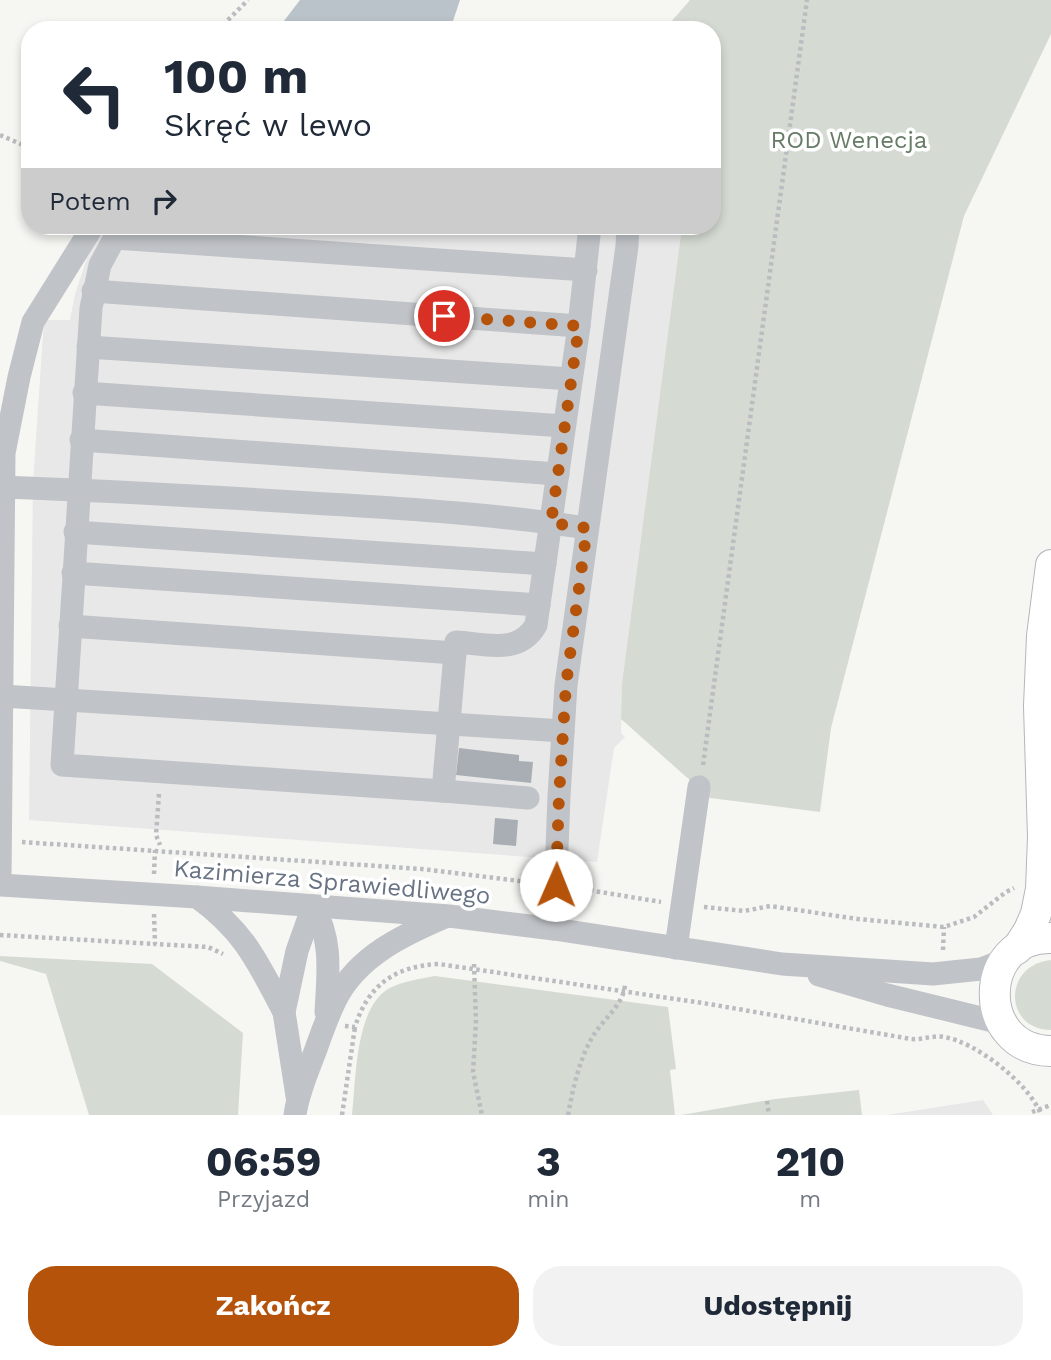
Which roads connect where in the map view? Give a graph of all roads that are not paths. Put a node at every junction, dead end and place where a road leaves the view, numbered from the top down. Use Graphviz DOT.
graph roads {
  1 [pos="87,235"];
  2 [pos="115,235"];
  3 [pos="176,235"];
  4 [pos="589,235"];
  5 [pos="627,235"];
  6 [pos="586,270"];
  7 [pos="93,291"];
  8 [pos="583,296"];
  9 [pos="619,299"];
  10 [pos="579,326"];
  11 [pos="88,347"];
  12 [pos="571,379"];
  13 [pos="84,393"];
  14 [pos="603,415"];
  15 [pos="566,419"];
  16 [pos="81,440"];
  17 [pos="558,474"];
  18 [pos="3,487"];
  19 [pos="78,489"];
  20 [pos="551,523"];
  21 [pos="587,528"];
  22 [pos="75,532"];
  23 [pos="545,564"];
  24 [pos="1051,565"];
  25 [pos="73,573"];
  26 [pos="539,605"];
  27 [pos="70,626"];
  28 [pos="455,653"];
  29 [pos="2,696"];
  30 [pos="65,698"];
  31 [pos="449,723"];
  32 [pos="563,731"];
  33 [pos="699,787"];
  34 [pos="443,791"];
  35 [pos="528,798"];
  36 [pos="2,840"];
  37 [pos="0,883"];
  38 [pos="197,897"];
  39 [pos="313,906"];
  40 [pos="449,916"];
  41 [pos="554,929"];
  42 [pos="1051,938"];
  43 [pos="676,948"];
  44 [pos="1011,954"];
  45 [pos="782,964"];
  46 [pos="284,1012"];
  47 [pos="326,1023"];
  48 [pos="1008,1033"];
  49 [pos="1045,1055"];
  50 [pos="296,1107"];
  1 -- 18 [label="street"];
  2 -- 7 [label="street"];
  3 -- 6 [label="street"];
  4 -- 6 [label="street"];
  5 -- 9 [label="street"];
  6 -- 8 [label="street"];
  7 -- 10 [label="street"];
  7 -- 11 [label="street"];
  8 -- 9 [label="street"];
  8 -- 10 [label="street"];
  9 -- 14 [label="street"];
  10 -- 12 [label="street"];
  11 -- 12 [label="street"];
  11 -- 13 [label="street"];
  12 -- 15 [label="street"];
  13 -- 15 [label="street"];
  13 -- 16 [label="street"];
  14 -- 15 [label="street"];
  14 -- 21 [label="street"];
  15 -- 17 [label="street"];
  16 -- 17 [label="street"];
  16 -- 19 [label="street"];
  17 -- 20 [label="street"];
  18 -- 19 [label="street"];
  18 -- 29 [label="street"];
  19 -- 20 [label="street"];
  19 -- 22 [label="street"];
  20 -- 21 [label="street"];
  20 -- 23 [label="street"];
  21 -- 32 [label="street"];
  22 -- 23 [label="street"];
  22 -- 25 [label="street"];
  23 -- 26 [label="street"];
  24 -- 44 [label="main road"];
  25 -- 26 [label="street"];
  25 -- 27 [label="street"];
  26 -- 28 [label="street"];
  27 -- 28 [label="street"];
  27 -- 30 [label="street"];
  28 -- 31 [label="street"];
  29 -- 30 [label="street"];
  29 -- 36 [label="street"];
  30 -- 31 [label="street"];
  30 -- 34 [label="street"];
  31 -- 32 [label="street"];
  31 -- 34 [label="street"];
  32 -- 41 [label="street"];
  33 -- 43 [label="street"];
  34 -- 35 [label="street"];
  36 -- 37 [label="street"];
  37 -- 38 [label="street, Kazimierza Sprawiedliwego"];
  38 -- 39 [label="street, Kazimierza Sprawiedliwego"];
  38 -- 46 [label="street"];
  39 -- 40 [label="street, Kazimierza Sprawiedliwego"];
  39 -- 46 [label="street"];
  39 -- 47 [label="street"];
  40 -- 41 [label="street, Kazimierza Sprawiedliwego"];
  40 -- 47 [label="street"];
  41 -- 43 [label="street, Kazimierza Sprawiedliwego"];
  42 -- 44 [label="main road"];
  43 -- 45 [label="street, Kazimierza Sprawiedliwego"];
  44 -- 45 [label="street, Kazimierza Sprawiedliwego"];
  44 -- 48 [label="main road"];
  45 -- 48 [label="street, Kazimierza Sprawiedliwego"];
  46 -- 50 [label="street"];
  47 -- 50 [label="street"];
  48 -- 49 [label="main road"];
}
